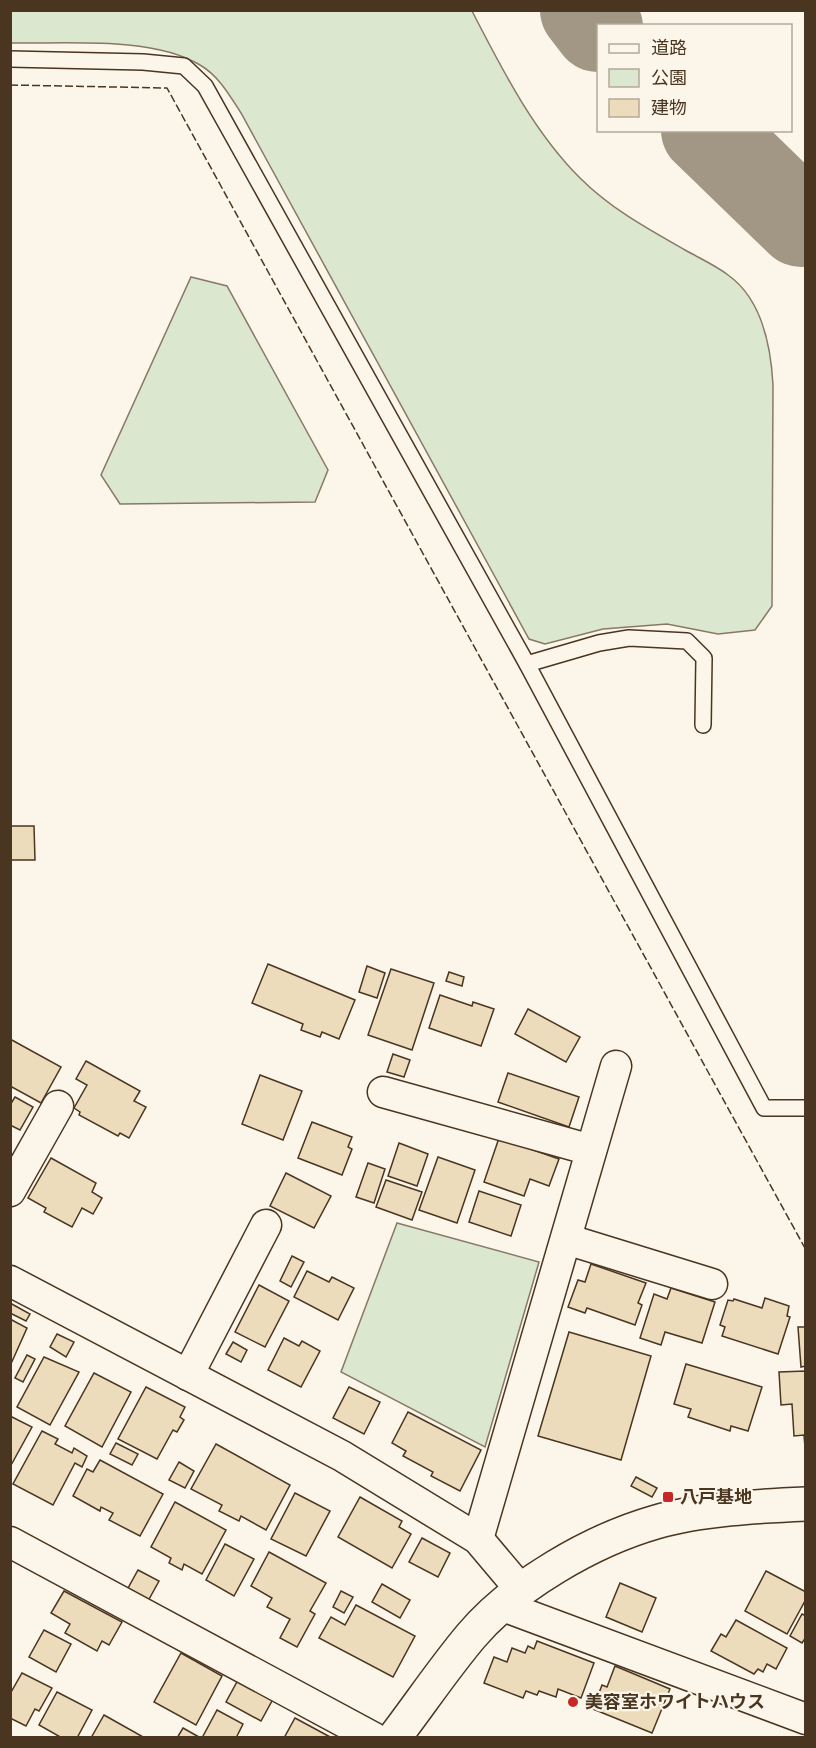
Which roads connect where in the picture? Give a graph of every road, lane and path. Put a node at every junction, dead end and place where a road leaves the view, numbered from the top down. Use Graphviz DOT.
graph roads {
  1 [pos="10,59"];
  2 [pos="527,664"];
  3 [pos="703,725"];
  4 [pos="616,1066"];
  5 [pos="383,1092"];
  6 [pos="58,1106"];
  7 [pos="806,1108"];
  8 [pos="591,1150"];
  9 [pos="10,1191"];
  10 [pos="266,1226"];
  11 [pos="566,1239"];
  12 [pos="10,1281"];
  13 [pos="712,1284"];
  14 [pos="188,1375"];
  15 [pos="806,1504"];
  16 [pos="478,1539"];
  17 [pos="10,1542"];
  18 [pos="512,1598"];
  19 [pos="806,1719"];
  20 [pos="374,1737"];
  21 [pos="394,1737"];
  1 -- 2 [label="lane"];
  2 -- 3 [label="lane"];
  2 -- 7 [label="lane"];
  4 -- 8 [label="street"];
  5 -- 8 [label="street"];
  6 -- 9 [label="street"];
  8 -- 11 [label="street"];
  10 -- 14 [label="street"];
  11 -- 13 [label="street"];
  11 -- 16 [label="street"];
  12 -- 14 [label="street"];
  14 -- 16 [label="street"];
  15 -- 18 [label="street"];
  16 -- 18 [label="street"];
  17 -- 20 [label="street"];
  18 -- 19 [label="street"];
  18 -- 21 [label="street"];
}
